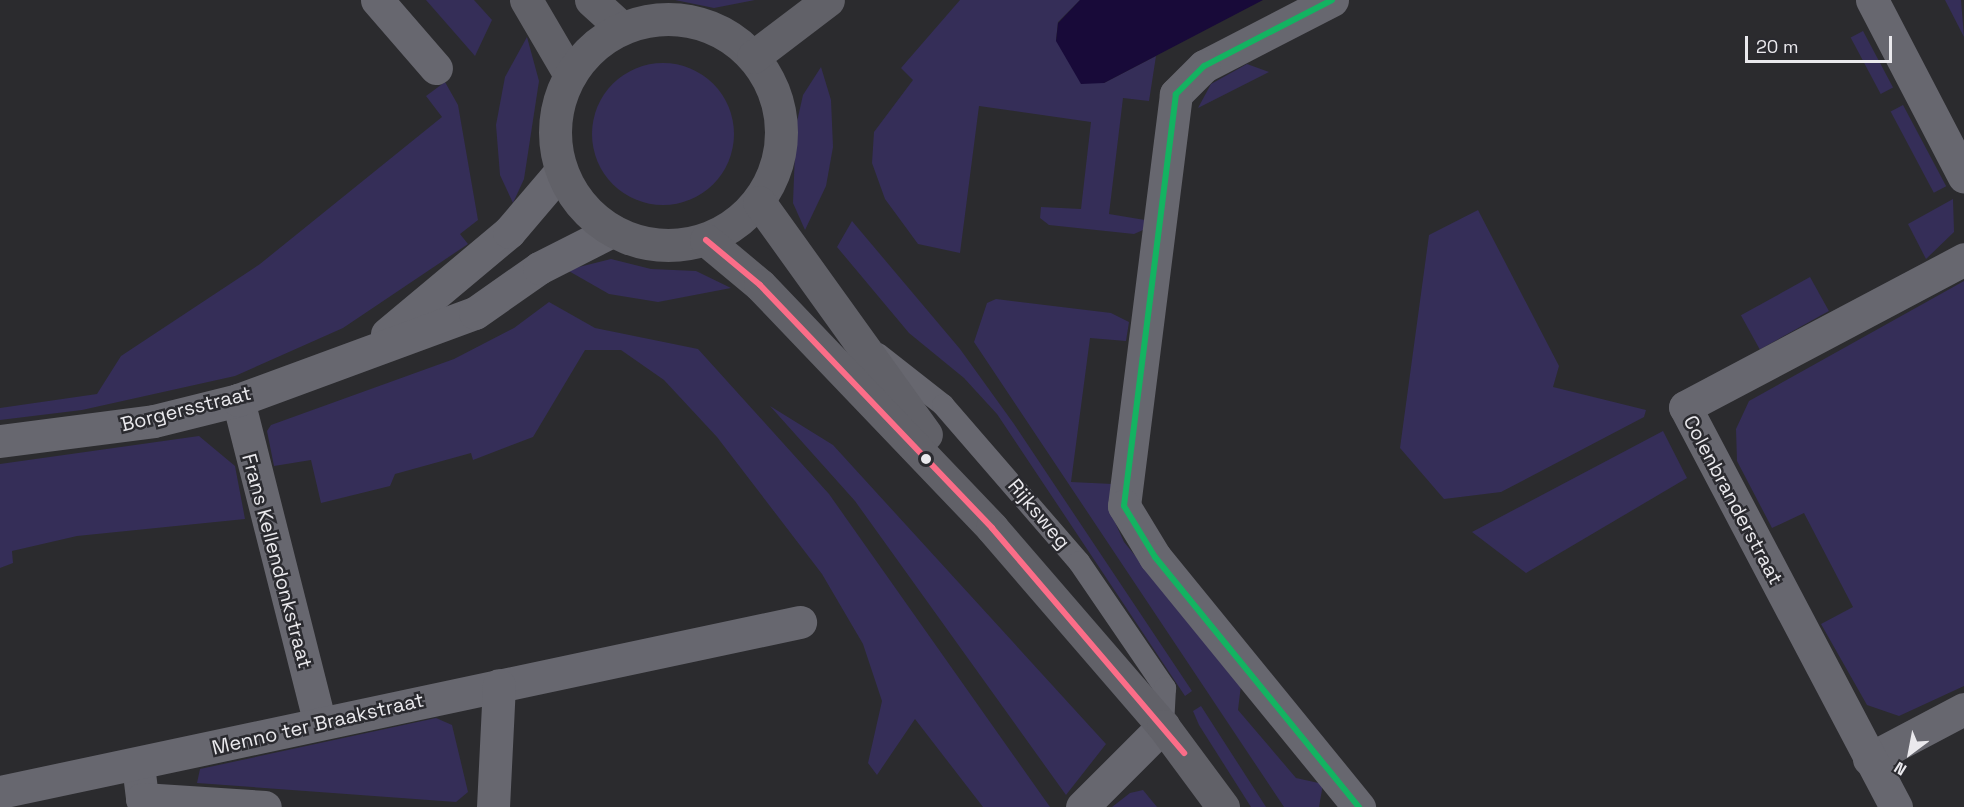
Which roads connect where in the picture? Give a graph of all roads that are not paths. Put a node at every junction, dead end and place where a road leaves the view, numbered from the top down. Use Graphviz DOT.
graph roads {
  1 [pos="377,0"];
  2 [pos="526,0"];
  3 [pos="591,0"];
  4 [pos="828,0"];
  5 [pos="1332,0"];
  6 [pos="1872,0"];
  7 [pos="622,28"];
  8 [pos="753,57"];
  9 [pos="436,68"];
  10 [pos="570,75"];
  11 [pos="561,171"];
  12 [pos="1964,177"];
  13 [pos="759,202"];
  14 [pos="612,231"];
  15 [pos="706,240"];
  16 [pos="1964,259"];
  17 [pos="858,339"];
  18 [pos="366,350"];
  19 [pos="237,400"];
  20 [pos="0,441"];
  21 [pos="992,528"];
  22 [pos="800,622"];
  23 [pos="498,685"];
  24 [pos="1964,709"];
  25 [pos="319,722"];
  26 [pos="1163,726"];
  27 [pos="1869,759"];
  28 [pos="138,765"];
  29 [pos="0,792"];
  30 [pos="142,803"];
  31 [pos="265,807"];
  32 [pos="493,807"];
  33 [pos="1082,807"];
  34 [pos="1223,807"];
  35 [pos="1359,807"];
  36 [pos="1896,807"];
  1 -- 9 [label="street"];
  2 -- 10 [label="street"];
  3 -- 7 [label="street"];
  4 -- 8 [label="street"];
  5 -- 35 [label="street"];
  6 -- 12 [label="street"];
  7 -- 8 [label="street"];
  7 -- 10 [label="street"];
  8 -- 13 [label="street"];
  10 -- 11 [label="street"];
  11 -- 14 [label="street"];
  11 -- 18 [label="street, Borgersstraat"];
  13 -- 15 [label="street"];
  13 -- 17 [label="street, Rijksweg"];
  14 -- 15 [label="street"];
  14 -- 18 [label="street, Borgersstraat"];
  15 -- 21 [label="street, Rijksweg"];
  16 -- 27 [label="street, Colenbranderstraat"];
  17 -- 21 [label="street, Rijksweg"];
  17 -- 26 [label="lane, Rijksweg"];
  18 -- 19 [label="street, Borgersstraat"];
  19 -- 20 [label="street, Borgersstraat"];
  19 -- 25 [label="street, Frans Kellendonkstraat"];
  21 -- 26 [label="street, Rijksweg"];
  22 -- 23 [label="street, Menno ter Braakstraat"];
  23 -- 25 [label="street, Menno ter Braakstraat"];
  23 -- 32 [label="street"];
  24 -- 27 [label="street"];
  25 -- 28 [label="street, Menno ter Braakstraat"];
  26 -- 33 [label="street"];
  26 -- 34 [label="street, Rijksweg"];
  27 -- 36 [label="street, Colenbranderstraat"];
  28 -- 29 [label="street, Menno ter Braakstraat"];
  28 -- 30 [label="street"];
  30 -- 31 [label="street"];
}
